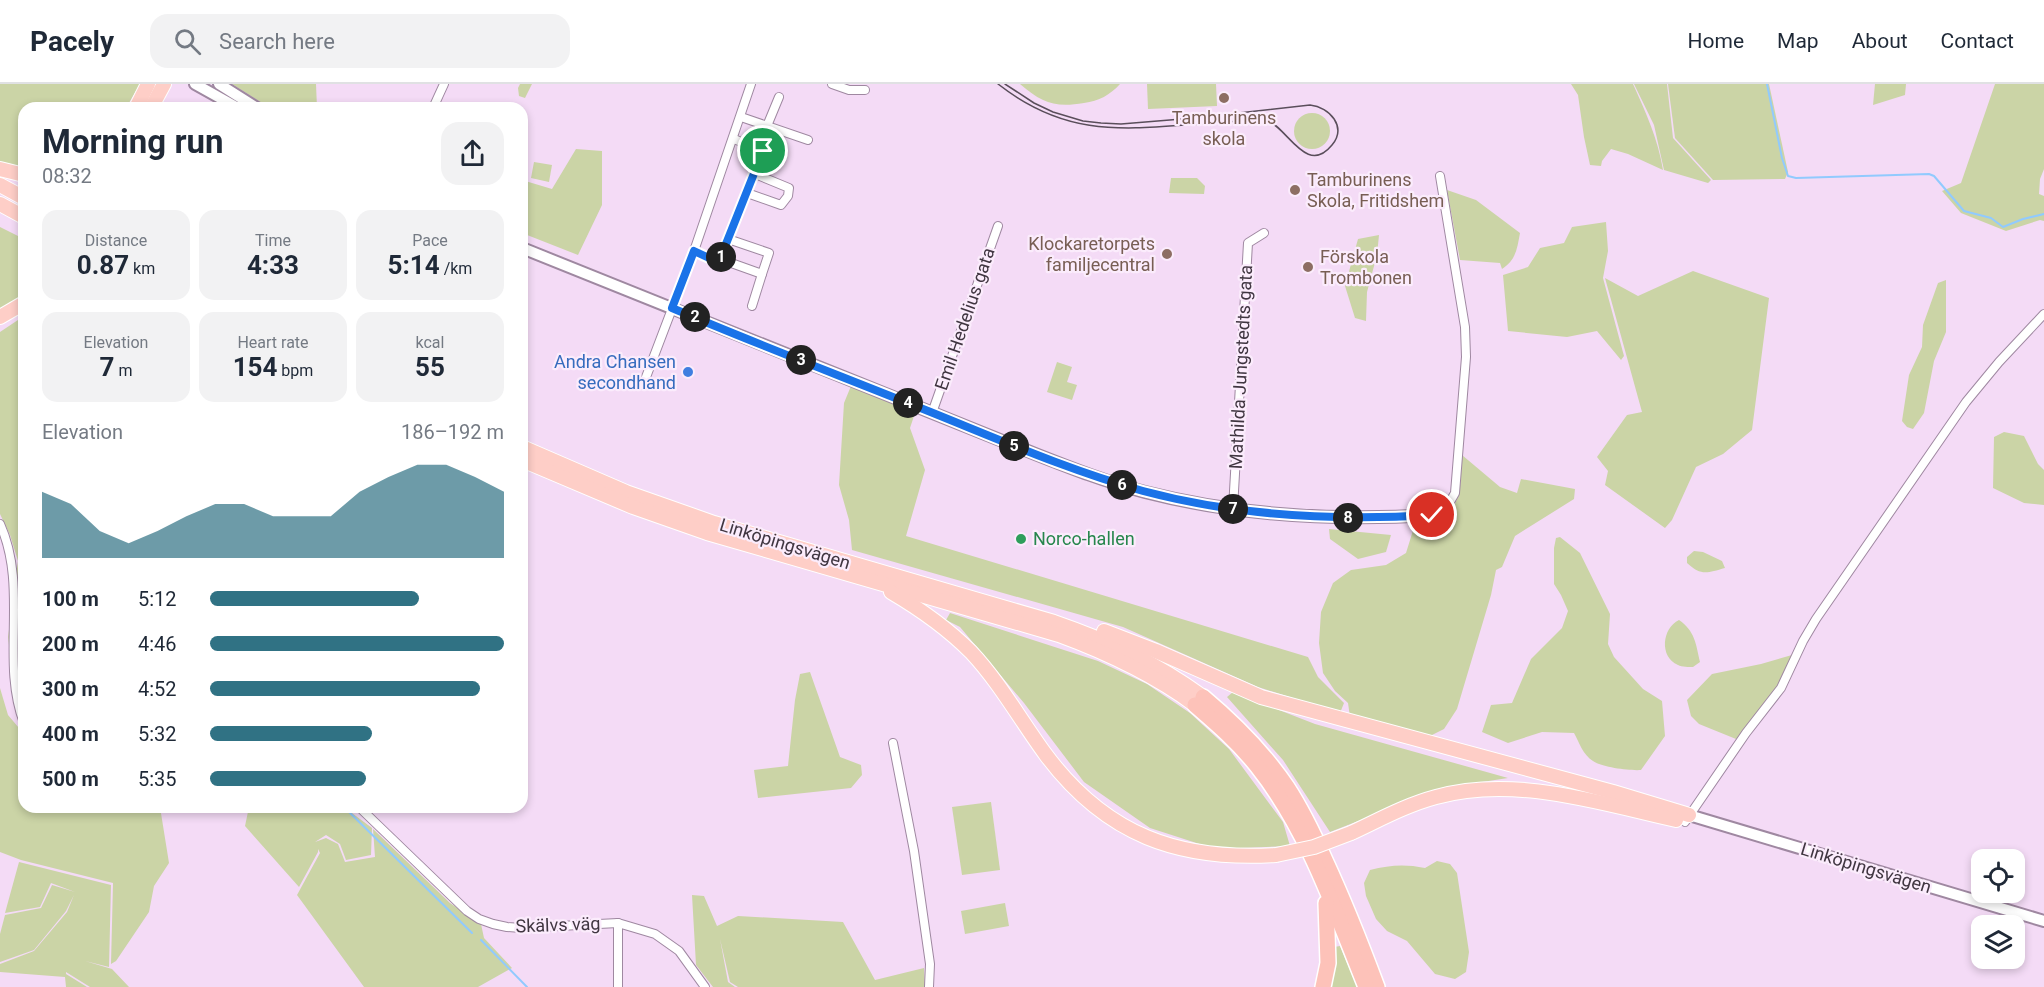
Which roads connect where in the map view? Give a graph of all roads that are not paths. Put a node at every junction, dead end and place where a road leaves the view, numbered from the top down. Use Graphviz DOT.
graph roads {
  1 [pos="148,84"];
  2 [pos="164,84"];
  3 [pos="195,84"];
  4 [pos="219,84"];
  5 [pos="444,84"];
  6 [pos="751,84"];
  7 [pos="832,84"];
  8 [pos="865,90"];
  9 [pos="779,97"];
  10 [pos="139,102"];
  11 [pos="154,102"];
  12 [pos="227,102"];
  13 [pos="248,102"];
  14 [pos="436,102"];
  15 [pos="741,117"];
  16 [pos="767,126"];
  17 [pos="734,139"];
  18 [pos="808,140"];
  19 [pos="0,169"];
  20 [pos="18,174"];
  21 [pos="755,174"];
  22 [pos="1440,176"];
  23 [pos="0,185"];
  24 [pos="747,193"];
  25 [pos="18,195"];
  26 [pos="0,204"];
  27 [pos="18,214"];
  28 [pos="998,226"];
  29 [pos="1264,233"];
  30 [pos="728,239"];
  31 [pos="528,250"];
  32 [pos="694,251"];
  33 [pos="720,259"];
  34 [pos="762,274"];
  35 [pos="18,306"];
  36 [pos="752,306"];
  37 [pos="672,308"];
  38 [pos="2044,314"];
  39 [pos="0,317"];
  40 [pos="643,385"];
  41 [pos="932,413"];
  42 [pos="528,450"];
  43 [pos="528,463"];
  44 [pos="1447,507"];
  45 [pos="1233,509"];
  46 [pos="0,524"];
  47 [pos="871,581"];
  48 [pos="1054,622"];
  49 [pos="5,633"];
  50 [pos="5,673"];
  51 [pos="1199,701"];
  52 [pos="18,712"];
  53 [pos="893,742"];
  54 [pos="365,813"];
  55 [pos="1687,819"];
  56 [pos="1325,888"];
  57 [pos="2044,921"];
  58 [pos="618,923"];
  59 [pos="1365,953"];
  60 [pos="618,987"];
  61 [pos="705,987"];
  62 [pos="929,987"];
  63 [pos="1323,987"];
  64 [pos="1366,987"];
  65 [pos="1377,987"];
  66 [pos="1384,987"];
  1 -- 10 [label="highway"];
  2 -- 11 [label="highway"];
  3 -- 12 [label="street"];
  4 -- 13 [label="street"];
  5 -- 14 [label="street"];
  6 -- 15 [label="street"];
  7 -- 8 [label="street"];
  9 -- 16 [label="street"];
  15 -- 16 [label="street"];
  15 -- 17 [label="street"];
  16 -- 18 [label="street"];
  17 -- 21 [label="street"];
  17 -- 32 [label="street"];
  19 -- 20 [label="highway"];
  21 -- 24 [label="street"];
  21 -- 24 [label="street"];
  22 -- 44 [label="street"];
  23 -- 25 [label="highway"];
  24 -- 30 [label="street"];
  26 -- 27 [label="highway"];
  28 -- 41 [label="street, Emil Hedelius gata"];
  29 -- 45 [label="street, Mathilda Jungstedts gata"];
  30 -- 33 [label="street"];
  30 -- 34 [label="street"];
  31 -- 37 [label="street"];
  32 -- 33 [label="street"];
  32 -- 37 [label="street"];
  33 -- 34 [label="street"];
  34 -- 36 [label="street"];
  35 -- 39 [label="highway"];
  37 -- 40 [label="street"];
  37 -- 41 [label="street"];
  38 -- 55 [label="street"];
  41 -- 45 [label="street"];
  42 -- 48 [label="highway, Linköpingsvägen"];
  43 -- 47 [label="highway, Linköpingsvägen"];
  44 -- 45 [label="street"];
  46 -- 49 [label="street"];
  47 -- 51 [label="highway"];
  47 -- 55 [label="highway, bridge"];
  48 -- 51 [label="highway"];
  48 -- 55 [label="highway"];
  50 -- 52 [label="street"];
  51 -- 56 [label="highway"];
  51 -- 59 [label="highway"];
  53 -- 62 [label="street"];
  54 -- 58 [label="street, Skälvs väg"];
  55 -- 57 [label="street, Linköpingsvägen"];
  56 -- 63 [label="highway"];
  56 -- 64 [label="highway"];
  58 -- 60 [label="street"];
  58 -- 61 [label="street, Skälvs väg"];
  59 -- 65 [label="highway"];
  59 -- 66 [label="highway"];
}
